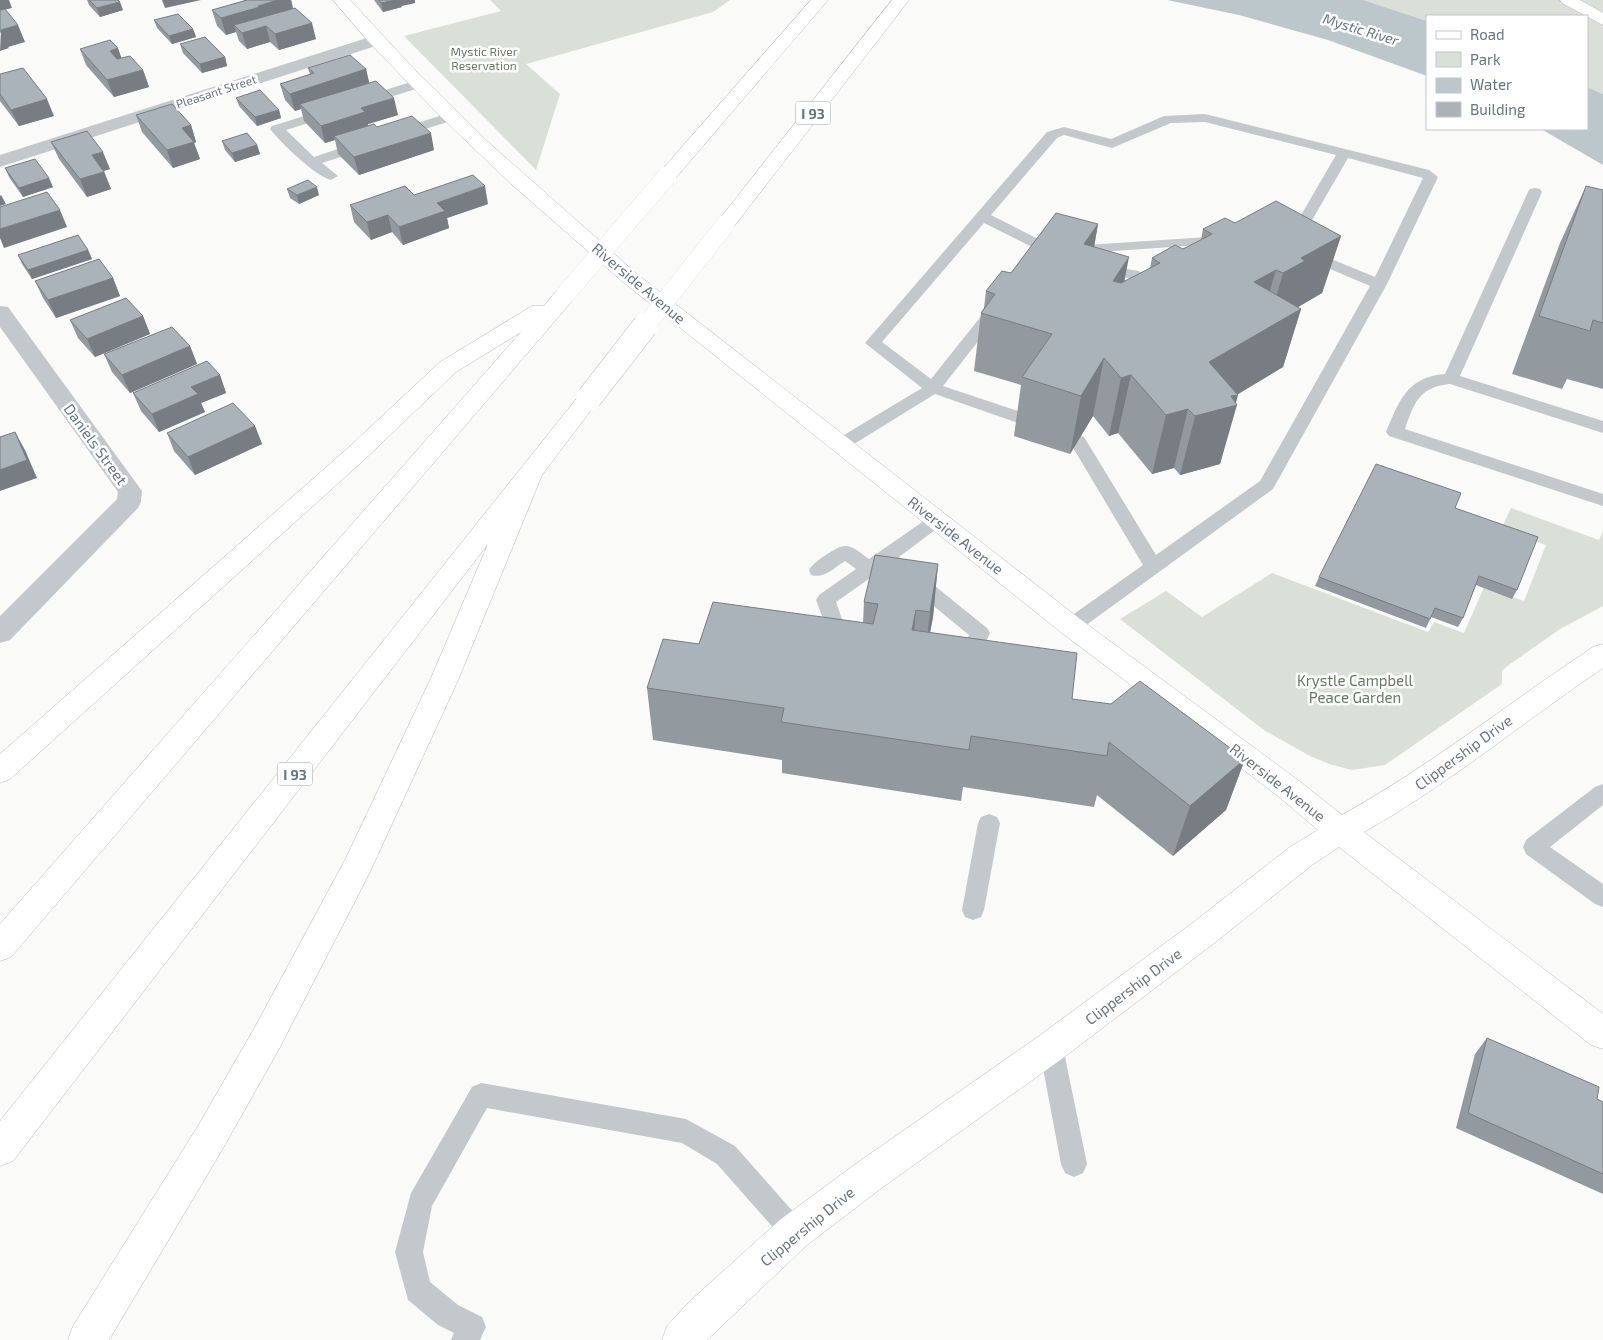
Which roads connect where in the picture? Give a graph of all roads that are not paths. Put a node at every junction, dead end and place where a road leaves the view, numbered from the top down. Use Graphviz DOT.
graph roads {
  1 [pos="341,0"];
  2 [pos="820,0"];
  3 [pos="901,0"];
  4 [pos="1568,0"];
  5 [pos="1603,20"];
  6 [pos="376,40"];
  7 [pos="418,84"];
  8 [pos="452,116"];
  9 [pos="1344,153"];
  10 [pos="0,161"];
  11 [pos="312,162"];
  12 [pos="330,176"];
  13 [pos="1535,192"];
  14 [pos="982,216"];
  15 [pos="1240,239"];
  16 [pos="1202,242"];
  17 [pos="1043,247"];
  18 [pos="1066,250"];
  19 [pos="1192,259"];
  20 [pos="1031,263"];
  21 [pos="1134,274"];
  22 [pos="1378,284"];
  23 [pos="1006,294"];
  24 [pos="0,312"];
  25 [pos="526,328"];
  26 [pos="1451,379"];
  27 [pos="933,388"];
  28 [pos="1024,419"];
  29 [pos="1603,427"];
  30 [pos="1078,441"];
  31 [pos="840,445"];
  32 [pos="530,475"];
  33 [pos="1603,500"];
  34 [pos="937,520"];
  35 [pos="886,558"];
  36 [pos="1153,566"];
  37 [pos="870,569"];
  38 [pos="818,570"];
  39 [pos="1071,626"];
  40 [pos="0,633"];
  41 [pos="865,640"];
  42 [pos="943,652"];
  43 [pos="1603,654"];
  44 [pos="0,771"];
  45 [pos="1603,793"];
  46 [pos="989,823"];
  47 [pos="1340,831"];
  48 [pos="1603,897"];
  49 [pos="973,910"];
  50 [pos="0,947"];
  51 [pos="1603,1034"];
  52 [pos="1051,1048"];
  53 [pos="0,1149"];
  54 [pos="1074,1164"];
  55 [pos="794,1232"];
  56 [pos="87,1340"];
  57 [pos="466,1340"];
  58 [pos="681,1340"];
  1 -- 6 [label="main road, Riverside Avenue"];
  2 -- 25 [label="main road, bridge"];
  3 -- 32 [label="main road, I 93, bridge"];
  4 -- 5 [label="main road"];
  6 -- 7 [label="main road, Riverside Avenue"];
  6 -- 10 [label="street, Pleasant Street"];
  7 -- 8 [label="main road, Riverside Avenue"];
  7 -- 11 [label="lane"];
  8 -- 11 [label="lane"];
  8 -- 31 [label="main road, Riverside Avenue"];
  9 -- 14 [label="lane"];
  9 -- 22 [label="lane"];
  9 -- 22 [label="lane"];
  11 -- 12 [label="lane"];
  13 -- 26 [label="lane"];
  14 -- 17 [label="lane"];
  14 -- 27 [label="lane"];
  15 -- 16 [label="lane"];
  16 -- 18 [label="lane"];
  16 -- 19 [label="lane"];
  17 -- 18 [label="lane"];
  17 -- 20 [label="lane"];
  18 -- 21 [label="lane"];
  22 -- 36 [label="lane"];
  23 -- 27 [label="lane"];
  24 -- 40 [label="street, Daniels Street"];
  25 -- 44 [label="main road"];
  25 -- 50 [label="main road"];
  26 -- 29 [label="lane"];
  26 -- 33 [label="lane"];
  27 -- 28 [label="lane"];
  27 -- 31 [label="lane"];
  30 -- 36 [label="lane"];
  31 -- 34 [label="main road, Riverside Avenue"];
  32 -- 53 [label="main road, I 93"];
  32 -- 56 [label="main road"];
  34 -- 35 [label="lane"];
  34 -- 39 [label="main road, Riverside Avenue"];
  35 -- 37 [label="lane"];
  35 -- 42 [label="lane"];
  36 -- 39 [label="lane"];
  37 -- 38 [label="lane"];
  37 -- 41 [label="lane"];
  39 -- 47 [label="main road, Riverside Avenue"];
  43 -- 47 [label="main road, Clippership Drive"];
  45 -- 48 [label="lane"];
  46 -- 49 [label="lane"];
  47 -- 51 [label="main road, Riverside Avenue"];
  47 -- 52 [label="main road, Clippership Drive"];
  52 -- 54 [label="lane"];
  52 -- 55 [label="main road, Clippership Drive"];
  55 -- 57 [label="lane"];
  55 -- 58 [label="main road, Clippership Drive"];
}
